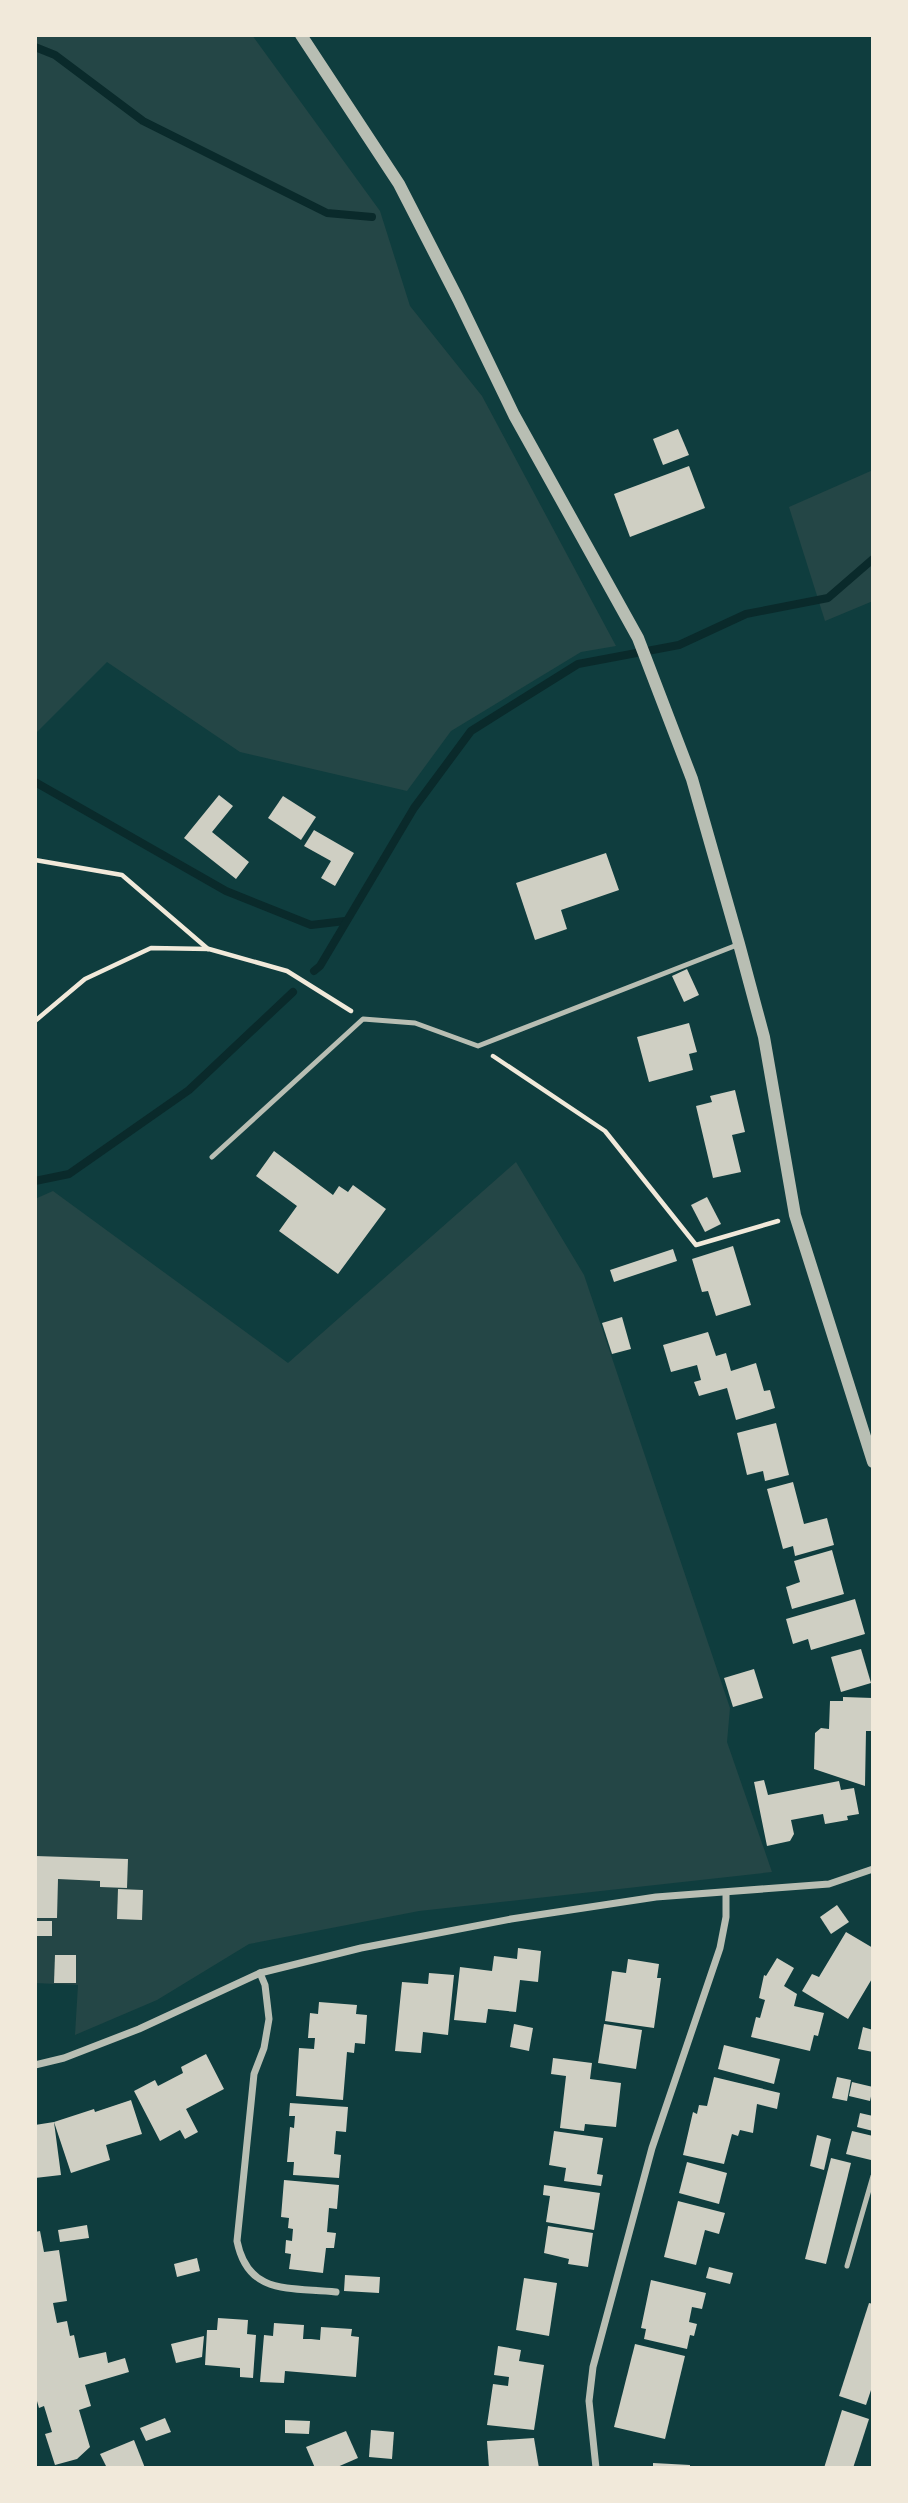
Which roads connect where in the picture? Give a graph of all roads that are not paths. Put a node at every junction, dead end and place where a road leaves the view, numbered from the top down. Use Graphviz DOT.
graph roads {
  1 [pos="301,35"];
  2 [pos="739,944"];
  3 [pos="212,1157"];
  4 [pos="873,1462"];
  5 [pos="873,1869"];
  6 [pos="726,1893"];
  7 [pos="260,1973"];
  8 [pos="35,2065"];
  9 [pos="873,2176"];
  10 [pos="847,2266"];
  11 [pos="336,2292"];
  12 [pos="596,2468"];
  1 -- 2 [label="street"];
  2 -- 3 [label="lane"];
  2 -- 4 [label="street"];
  5 -- 6 [label="street"];
  6 -- 7 [label="street"];
  6 -- 12 [label="street"];
  7 -- 8 [label="street"];
  7 -- 11 [label="street"];
  9 -- 10 [label="lane"];
}
